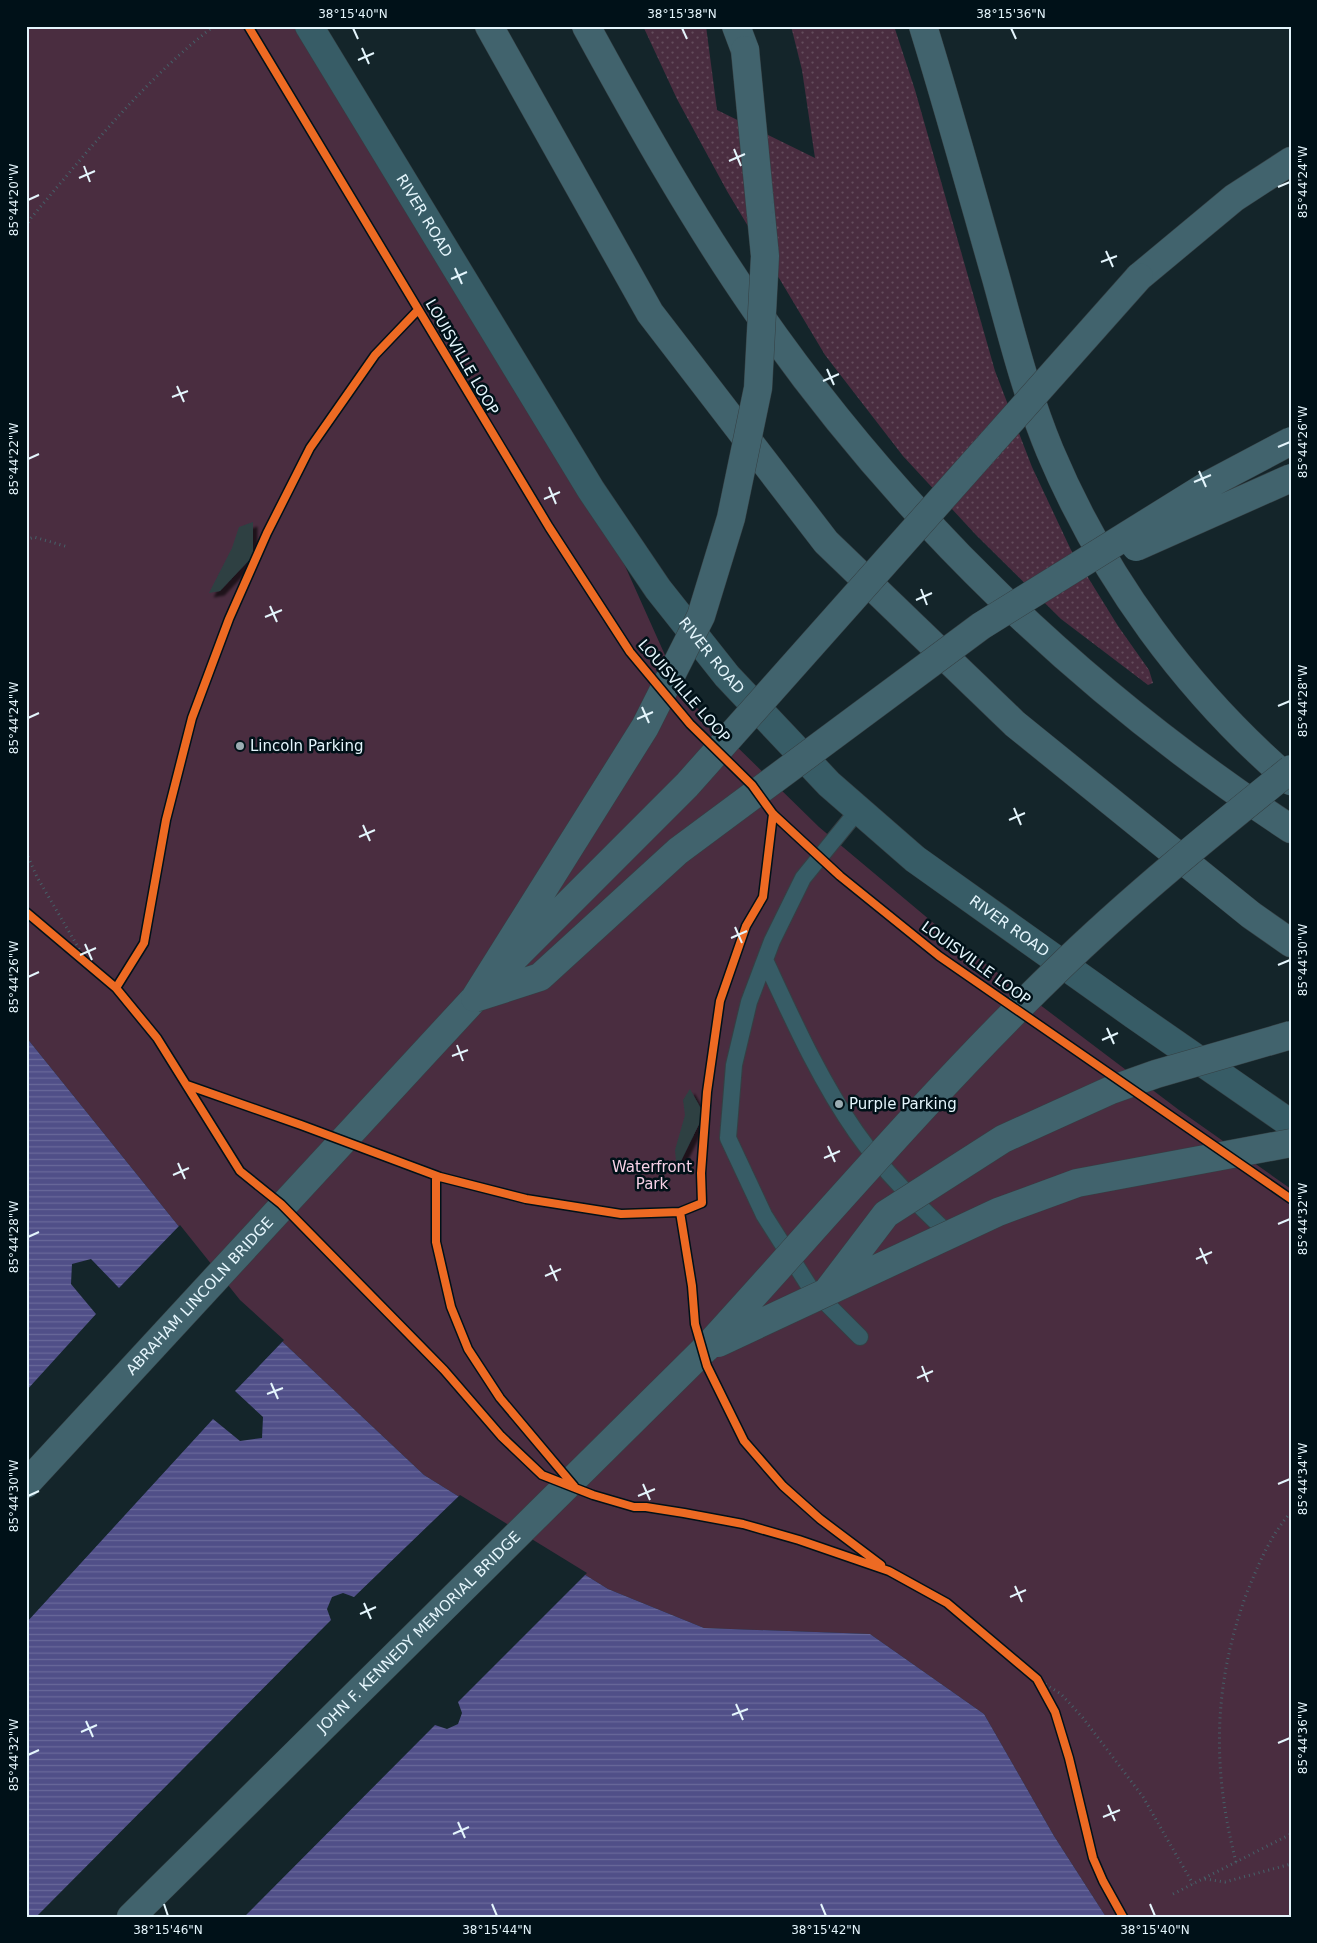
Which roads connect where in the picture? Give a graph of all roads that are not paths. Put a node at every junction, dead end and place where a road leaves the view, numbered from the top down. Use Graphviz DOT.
graph roads {
  1 [pos="309,26"];
  2 [pos="489,26"];
  3 [pos="586,26"];
  4 [pos="924,26"];
  5 [pos="740,34"];
  6 [pos="1291,161"];
  7 [pos="1291,442"];
  8 [pos="1291,478"];
  9 [pos="1018,603"];
  10 [pos="1291,769"];
  11 [pos="1291,776"];
  12 [pos="1278,785"];
  13 [pos="859,810"];
  14 [pos="1291,829"];
  15 [pos="1291,943"];
  16 [pos="765,960"];
  17 [pos="475,998"];
  18 [pos="1291,1034"];
  19 [pos="1291,1124"];
  20 [pos="1291,1143"];
  21 [pos="956,1241"];
  22 [pos="827,1293"];
  23 [pos="860,1337"];
  24 [pos="707,1348"];
  25 [pos="26,1484"];
  26 [pos="131,1917"];
  1 -- 13 [label="street, RIVER ROAD"];
  2 -- 15 [label="highway"];
  3 -- 14 [label="highway"];
  4 -- 12 [label="highway"];
  5 -- 17 [label="highway, bridge"];
  6 -- 17 [label="highway, bridge"];
  7 -- 9 [label="highway, bridge"];
  8 -- 9 [label="highway, bridge"];
  9 -- 17 [label="highway, bridge"];
  10 -- 12 [label="highway, bridge"];
  11 -- 12 [label="highway, bridge"];
  12 -- 24 [label="highway, JOHN F. KENNEDY MEMORIAL BRIDGE, bridge"];
  13 -- 16 [label="lane"];
  13 -- 19 [label="street, RIVER ROAD"];
  16 -- 21 [label="lane"];
  16 -- 23 [label="lane"];
  17 -- 25 [label="highway, ABRAHAM LINCOLN BRIDGE"];
  18 -- 22 [label="highway, bridge"];
  20 -- 22 [label="highway, bridge"];
  22 -- 24 [label="highway, bridge"];
  24 -- 26 [label="highway, JOHN F. KENNEDY MEMORIAL BRIDGE"];
}
